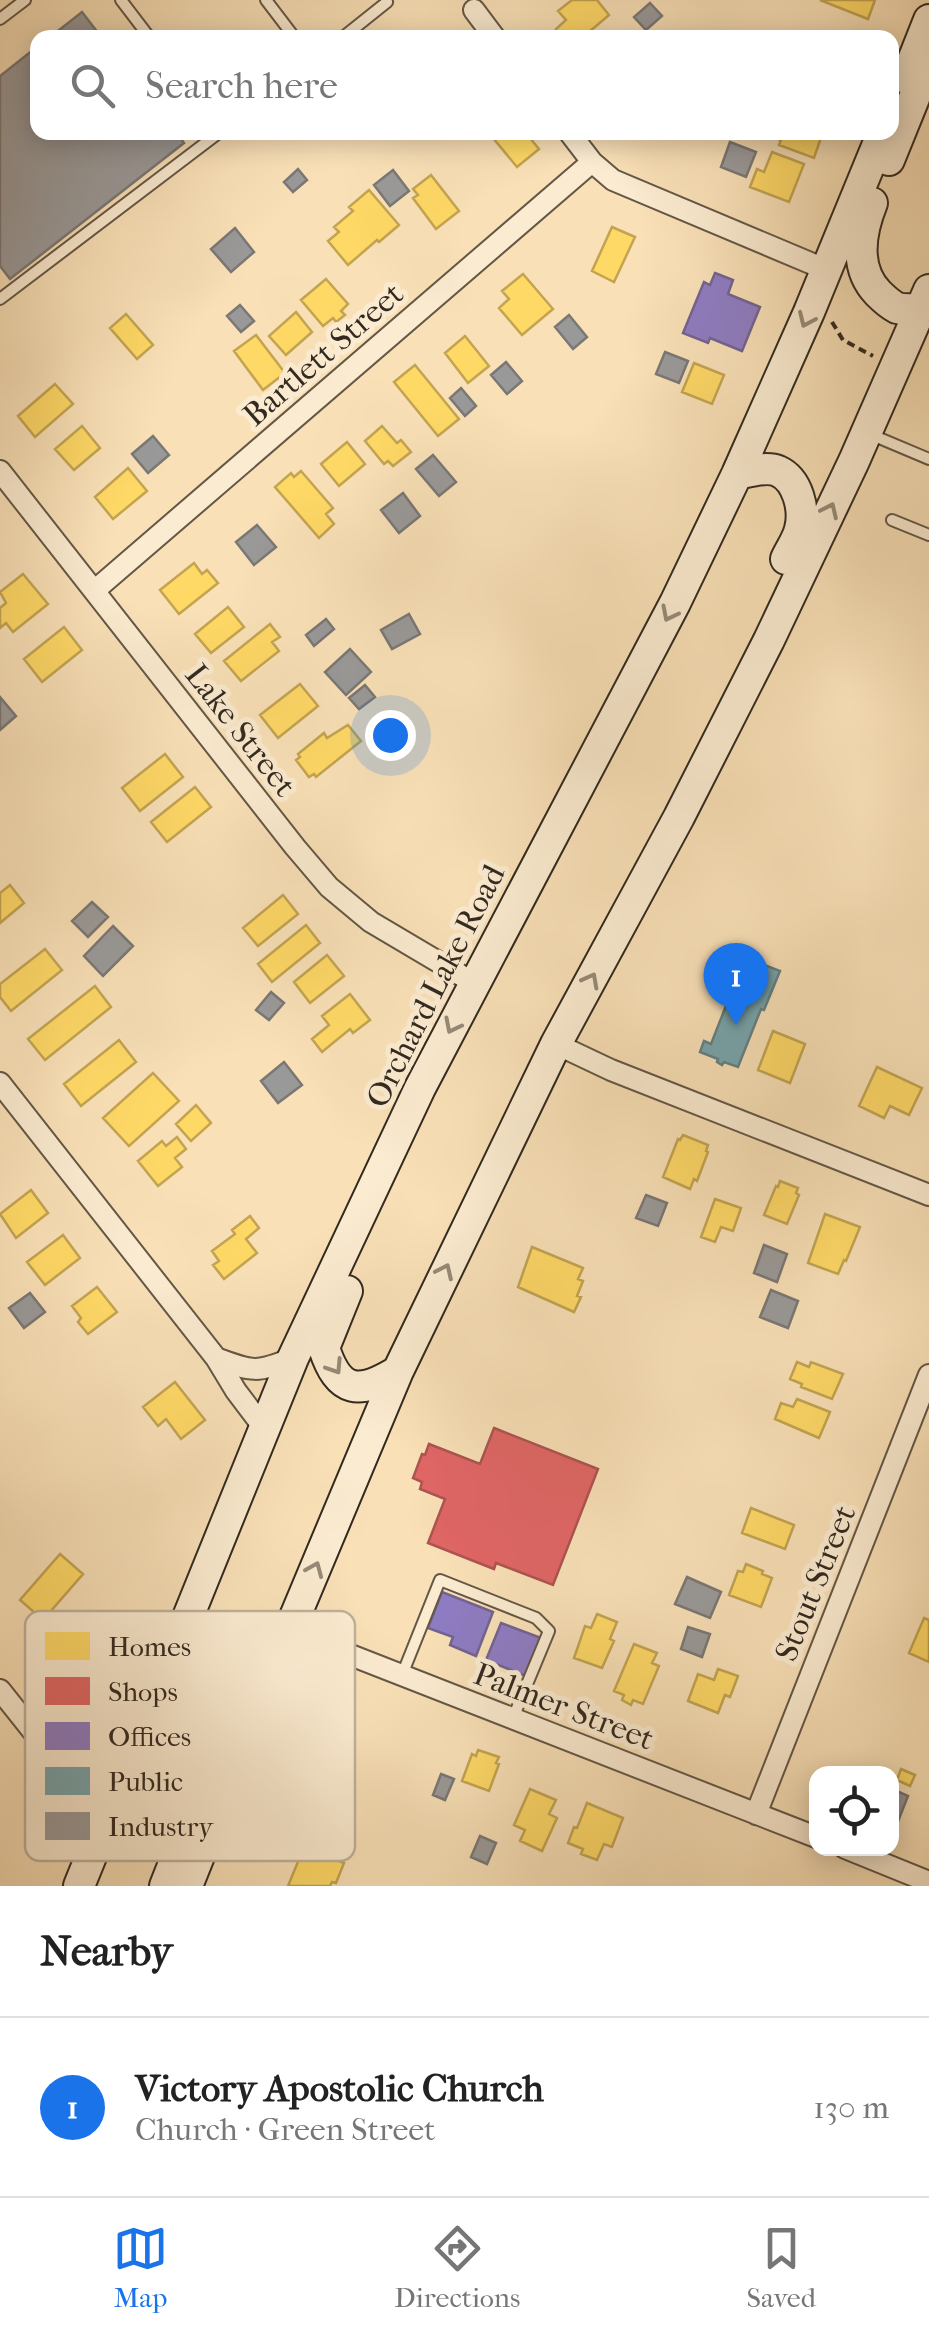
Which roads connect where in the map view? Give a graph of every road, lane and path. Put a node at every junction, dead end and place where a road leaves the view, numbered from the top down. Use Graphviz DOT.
graph roads {
  1 [pos="25,0"];
  2 [pos="121,0"];
  3 [pos="266,0"];
  4 [pos="386,0"];
  5 [pos="474,10"];
  6 [pos="0,19"];
  7 [pos="929,20"];
  8 [pos="144,30"];
  9 [pos="289,30"];
  10 [pos="352,30"];
  11 [pos="489,30"];
  12 [pos="929,61"];
  13 [pos="899,95"];
  14 [pos="899,136"];
  15 [pos="210,140"];
  16 [pos="575,140"];
  17 [pos="880,140"];
  18 [pos="897,140"];
  19 [pos="592,162"];
  20 [pos="827,270"];
  21 [pos="0,300"];
  22 [pos="925,300"];
  23 [pos="824,318"];
  24 [pos="881,360"];
  25 [pos="866,432"];
  26 [pos="929,459"];
  27 [pos="0,471"];
  28 [pos="737,474"];
  29 [pos="892,520"];
  30 [pos="929,535"];
  31 [pos="94,591"];
  32 [pos="679,817"];
  33 [pos="474,984"];
  34 [pos="556,1044"];
  35 [pos="0,1083"];
  36 [pos="420,1088"];
  37 [pos="929,1194"];
  38 [pos="216,1358"];
  39 [pos="294,1358"];
  40 [pos="398,1371"];
  41 [pos="929,1375"];
  42 [pos="264,1428"];
  43 [pos="189,1611"];
  44 [pos="298,1611"];
  45 [pos="355,1657"];
  46 [pos="402,1675"];
  47 [pos="0,1690"];
  48 [pos="513,1718"];
  49 [pos="25,1721"];
  50 [pos="756,1814"];
  51 [pos="809,1835"];
  52 [pos="864,1856"];
  53 [pos="89,1861"];
  54 [pos="175,1861"];
  55 [pos="197,1861"];
  56 [pos="929,1882"];
  57 [pos="79,1886"];
  58 [pos="165,1886"];
  59 [pos="187,1886"];
  1 -- 6 [label="lane"];
  2 -- 8 [label="lane"];
  3 -- 9 [label="lane"];
  4 -- 10 [label="lane"];
  5 -- 11 [label="street"];
  7 -- 13 [label="main road"];
  12 -- 14 [label="main road"];
  15 -- 21 [label="lane"];
  16 -- 19 [label="street"];
  17 -- 20 [label="main road, Orchard Lake Road"];
  18 -- 22 [label="main road"];
  19 -- 20 [label="street"];
  19 -- 31 [label="street, Bartlett Street"];
  20 -- 28 [label="main road, Orchard Lake Road, one-way"];
  22 -- 25 [label="main road"];
  23 -- 24 [label="path"];
  25 -- 26 [label="lane"];
  32 -- 25 [label="main road, one-way"];
  27 -- 31 [label="street, Lake Street"];
  28 -- 32 [label="main road"];
  28 -- 33 [label="main road, Orchard Lake Road, one-way"];
  29 -- 30 [label="lane"];
  31 -- 33 [label="street, Lake Street"];
  34 -- 32 [label="main road, one-way"];
  33 -- 36 [label="main road, Orchard Lake Road, one-way"];
  34 -- 37 [label="street"];
  40 -- 34 [label="main road, one-way"];
  35 -- 38 [label="street"];
  36 -- 39 [label="main road, Orchard Lake Road"];
  36 -- 40 [label="main road, one-way"];
  38 -- 39 [label="street"];
  38 -- 42 [label="street"];
  39 -- 42 [label="main road, Orchard Lake Road"];
  44 -- 40 [label="main road, one-way"];
  41 -- 50 [label="street, Stout Street"];
  42 -- 43 [label="main road, Orchard Lake Road"];
  45 -- 46 [label="street, Palmer Street"];
  46 -- 48 [label="street, Palmer Street"];
  46 -- 48 [label="lane"];
  47 -- 49 [label="street"];
  48 -- 50 [label="street, Palmer Street"];
  50 -- 51 [label="street, Palmer Street"];
  52 -- 56 [label="street"];
  53 -- 57 [label="main road, Orchard Lake Road"];
  54 -- 58 [label="main road"];
  55 -- 59 [label="main road"];
}
